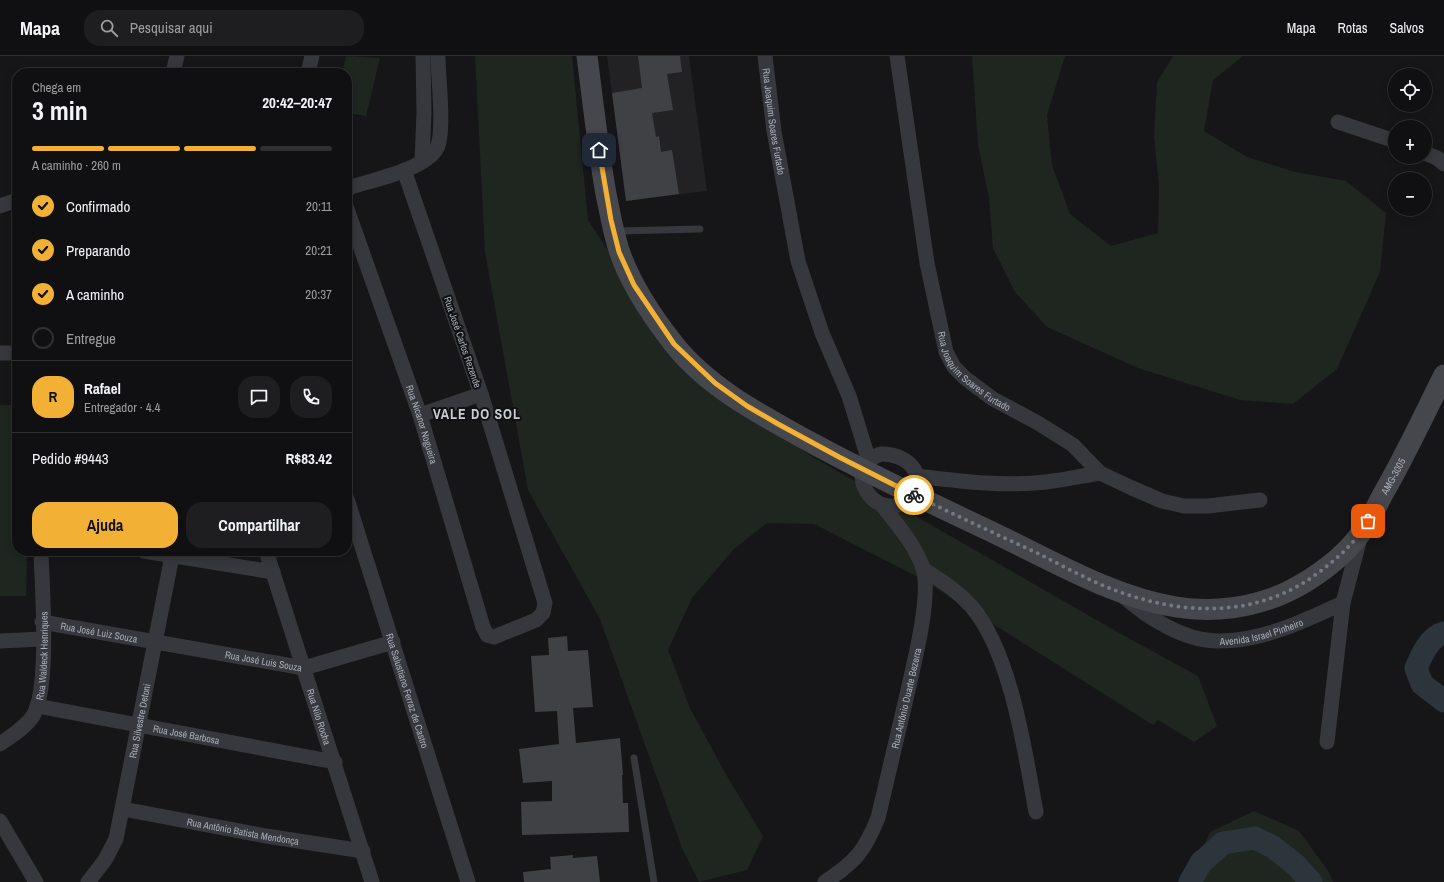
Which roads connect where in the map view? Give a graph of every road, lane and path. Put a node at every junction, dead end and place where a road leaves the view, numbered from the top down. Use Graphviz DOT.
graph roads {
  1 [pos="177,56"];
  2 [pos="312,56"];
  3 [pos="423,56"];
  4 [pos="438,56"];
  5 [pos="587,56"];
  6 [pos="765,56"];
  7 [pos="897,56"];
  8 [pos="174,68"];
  9 [pos="309,68"];
  10 [pos="1338,122"];
  11 [pos="1388,139"];
  12 [pos="1432,156"];
  13 [pos="422,161"];
  14 [pos="1444,164"];
  15 [pos="404,170"];
  16 [pos="352,188"];
  17 [pos="12,202"];
  18 [pos="0,206"];
  19 [pos="352,224"];
  20 [pos="700,229"];
  21 [pos="614,232"];
  22 [pos="0,353"];
  23 [pos="12,353"];
  24 [pos="1444,376"];
  25 [pos="480,394"];
  26 [pos="420,415"];
  27 [pos="866,465"];
  28 [pos="1100,473"];
  29 [pos="914,485"];
  30 [pos="1260,500"];
  31 [pos="882,504"];
  32 [pos="352,515"];
  33 [pos="1361,534"];
  34 [pos="41,556"];
  35 [pos="172,556"];
  36 [pos="189,556"];
  37 [pos="268,556"];
  38 [pos="923,569"];
  39 [pos="273,572"];
  40 [pos="1116,591"];
  41 [pos="1344,603"];
  42 [pos="42,622"];
  43 [pos="494,637"];
  44 [pos="42,639"];
  45 [pos="0,641"];
  46 [pos="393,642"];
  47 [pos="156,643"];
  48 [pos="304,668"];
  49 [pos="37,706"];
  50 [pos="139,724"];
  51 [pos="1327,742"];
  52 [pos="0,744"];
  53 [pos="634,758"];
  54 [pos="335,762"];
  55 [pos="123,809"];
  56 [pos="1036,812"];
  57 [pos="0,821"];
  58 [pos="363,851"];
  59 [pos="36,882"];
  60 [pos="88,882"];
  61 [pos="372,882"];
  62 [pos="468,882"];
  63 [pos="654,882"];
  64 [pos="825,882"];
  1 -- 8 [label="street"];
  2 -- 9 [label="street"];
  3 -- 13 [label="street"];
  4 -- 13 [label="street"];
  5 -- 21 [label="main road, AMG-3005"];
  6 -- 27 [label="street, Rua Joaquim Soares Furtado"];
  7 -- 28 [label="street, Rua Joaquim Soares Furtado"];
  10 -- 11 [label="street"];
  12 -- 14 [label="street"];
  13 -- 15 [label="street"];
  15 -- 16 [label="street"];
  15 -- 25 [label="street, Rua José Carlos Rezende"];
  17 -- 18 [label="street"];
  19 -- 26 [label="street, Rua Nicanor Nogueira"];
  20 -- 21 [label="lane"];
  21 -- 27 [label="main road, AMG-3005"];
  22 -- 23 [label="street"];
  24 -- 33 [label="main road, AMG-3005"];
  25 -- 26 [label="street"];
  25 -- 43 [label="street, Rua José Carlos Rezende"];
  26 -- 43 [label="street, Rua Nicanor Nogueira"];
  27 -- 29 [label="main road, AMG-3005"];
  27 -- 29 [label="street"];
  27 -- 31 [label="street, Rua Joaquim Soares Furtado"];
  28 -- 29 [label="street"];
  28 -- 30 [label="street, Rua Joaquim Soares Furtado"];
  29 -- 31 [label="street"];
  29 -- 40 [label="main road, AMG-3005"];
  31 -- 38 [label="street, Rua Antônio Duarte Bezerra"];
  32 -- 46 [label="street, Rua Salustiano Ferraz de Castro"];
  33 -- 40 [label="main road, AMG-3005"];
  33 -- 41 [label="street"];
  34 -- 42 [label="street, Rua Waldeck Henriques"];
  35 -- 47 [label="street, Rua Silvestre Detoni"];
  36 -- 39 [label="street"];
  37 -- 39 [label="street, Rua Nilo Rocha"];
  38 -- 56 [label="street"];
  38 -- 64 [label="street, Rua Antônio Duarte Bezerra"];
  39 -- 48 [label="street, Rua Nilo Rocha"];
  40 -- 41 [label="street, Avenida Israel Pinheiro"];
  41 -- 51 [label="street"];
  42 -- 44 [label="street, Rua Waldeck Henriques"];
  42 -- 47 [label="street, Rua José Luiz Souza"];
  44 -- 45 [label="street"];
  44 -- 49 [label="street, Rua Waldeck Henriques"];
  46 -- 48 [label="street, Rua José Luis Souza"];
  46 -- 62 [label="street, Rua Salustiano Ferraz de Castro"];
  47 -- 48 [label="street, Rua José Luis Souza"];
  47 -- 50 [label="street, Rua Silvestre Detoni"];
  48 -- 54 [label="street, Rua Nilo Rocha"];
  49 -- 50 [label="street, Rua José Barbosa"];
  49 -- 52 [label="street, Rua Waldeck Henriques"];
  50 -- 54 [label="street, Rua José Barbosa"];
  50 -- 55 [label="street, Rua Silvestre Detoni"];
  53 -- 63 [label="lane"];
  54 -- 58 [label="street, Rua Nilo Rocha"];
  55 -- 58 [label="street, Rua Antônio Batista Mendonça"];
  55 -- 60 [label="street, Rua Silvestre Detoni"];
  57 -- 59 [label="street"];
  58 -- 61 [label="street, Rua Nilo Rocha"];
}
